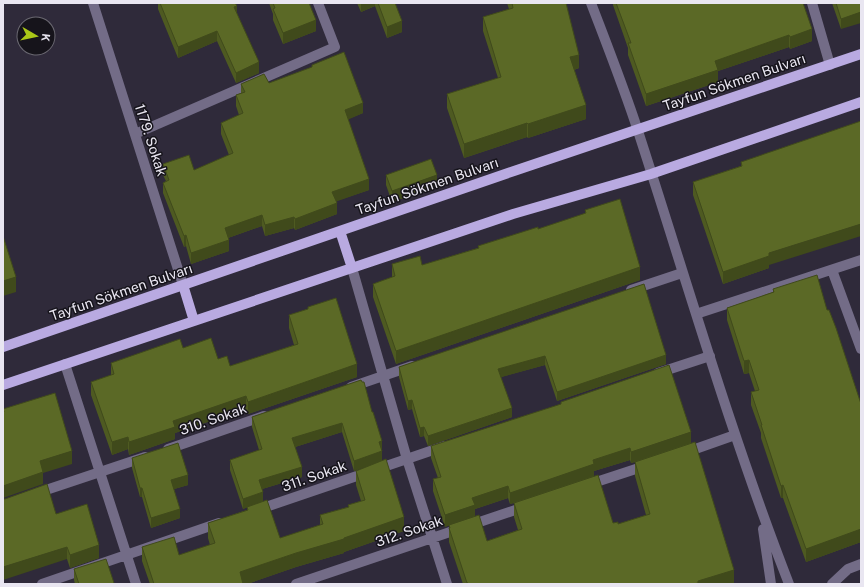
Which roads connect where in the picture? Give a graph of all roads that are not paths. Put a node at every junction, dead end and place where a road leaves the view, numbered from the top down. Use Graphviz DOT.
graph roads {
  1 [pos="93,3"];
  2 [pos="318,3"];
  3 [pos="591,3"];
  4 [pos="812,3"];
  5 [pos="861,54"];
  6 [pos="830,65"];
  7 [pos="861,102"];
  8 [pos="637,130"];
  9 [pos="135,134"];
  10 [pos="651,174"];
  11 [pos="340,231"];
  12 [pos="861,260"];
  13 [pos="352,268"];
  14 [pos="832,270"];
  15 [pos="682,273"];
  16 [pos="183,285"];
  17 [pos="623,293"];
  18 [pos="696,314"];
  19 [pos="194,321"];
  20 [pos="3,347"];
  21 [pos="861,348"];
  22 [pos="710,356"];
  23 [pos="421,363"];
  24 [pos="65,364"];
  25 [pos="384,376"];
  26 [pos="649,376"];
  27 [pos="3,385"];
  28 [pos="339,391"];
  29 [pos="272,414"];
  30 [pos="735,435"];
  31 [pos="453,444"];
  32 [pos="676,455"];
  33 [pos="407,459"];
  34 [pos="661,460"];
  35 [pos="100,472"];
  36 [pos="580,488"];
  37 [pos="25,497"];
  38 [pos="535,503"];
  39 [pos="761,513"];
  40 [pos="245,514"];
  41 [pos="230,520"];
  42 [pos="432,538"];
  43 [pos="126,555"];
  44 [pos="861,564"];
  45 [pos="42,584"];
  46 [pos="136,584"];
  47 [pos="296,584"];
  48 [pos="447,584"];
  49 [pos="770,584"];
  50 [pos="789,584"];
  51 [pos="832,584"];
  1 -- 9 [label="street, 1179. Sokak"];
  2 -- 9 [label="street"];
  3 -- 8 [label="street"];
  4 -- 6 [label="street"];
  5 -- 6 [label="main road, Tayfun Sökmen Bulvarı"];
  6 -- 8 [label="main road, Tayfun Sökmen Bulvarı"];
  7 -- 10 [label="main road"];
  8 -- 10 [label="street"];
  8 -- 11 [label="main road, Tayfun Sökmen Bulvarı"];
  9 -- 16 [label="street, 1179. Sokak"];
  10 -- 13 [label="main road"];
  10 -- 15 [label="street"];
  11 -- 13 [label="main road"];
  11 -- 16 [label="main road, Tayfun Sökmen Bulvarı"];
  12 -- 14 [label="street"];
  13 -- 19 [label="main road"];
  13 -- 25 [label="street"];
  14 -- 18 [label="street"];
  14 -- 21 [label="street"];
  15 -- 17 [label="street"];
  15 -- 18 [label="street"];
  16 -- 19 [label="main road"];
  16 -- 20 [label="main road, Tayfun Sökmen Bulvarı"];
  18 -- 22 [label="street"];
  19 -- 24 [label="main road"];
  22 -- 26 [label="street"];
  22 -- 30 [label="street"];
  23 -- 25 [label="street"];
  24 -- 27 [label="main road"];
  24 -- 35 [label="street"];
  25 -- 28 [label="street"];
  25 -- 33 [label="street"];
  29 -- 35 [label="street, 310. Sokak"];
  30 -- 32 [label="street"];
  30 -- 39 [label="street"];
  31 -- 33 [label="street, 311. Sokak"];
  33 -- 40 [label="street, 311. Sokak"];
  33 -- 42 [label="street"];
  34 -- 36 [label="street"];
  35 -- 37 [label="street, 310. Sokak"];
  35 -- 43 [label="street"];
  38 -- 42 [label="street, 312. Sokak"];
  39 -- 49 [label="street"];
  39 -- 50 [label="street"];
  41 -- 43 [label="street"];
  42 -- 47 [label="street, 312. Sokak"];
  42 -- 48 [label="street"];
  43 -- 45 [label="street"];
  43 -- 46 [label="street"];
  44 -- 51 [label="street"];
}
